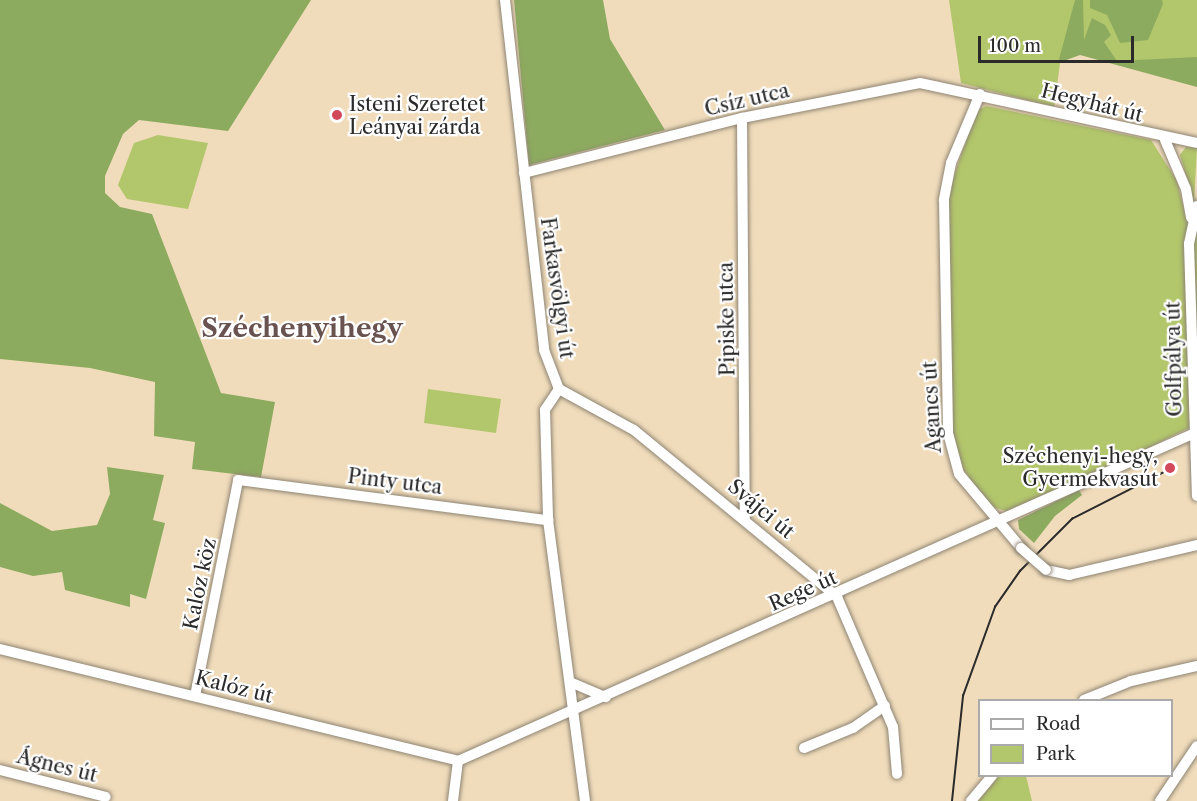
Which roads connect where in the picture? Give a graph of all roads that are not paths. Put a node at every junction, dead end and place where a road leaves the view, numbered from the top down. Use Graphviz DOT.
graph roads {
  1 [pos="505,0"];
  2 [pos="980,94"];
  3 [pos="742,118"];
  4 [pos="1165,140"];
  5 [pos="1197,143"];
  6 [pos="524,173"];
  7 [pos="1197,206"];
  8 [pos="1191,221"];
  9 [pos="559,389"];
  10 [pos="1196,433"];
  11 [pos="238,480"];
  12 [pos="1197,496"];
  13 [pos="745,518"];
  14 [pos="548,520"];
  15 [pos="998,525"];
  16 [pos="1197,545"];
  17 [pos="837,597"];
  18 [pos="0,649"];
  19 [pos="1197,666"];
  20 [pos="570,682"];
  21 [pos="195,696"];
  22 [pos="606,697"];
  23 [pos="1087,699"];
  24 [pos="885,706"];
  25 [pos="575,710"];
  26 [pos="1197,746"];
  27 [pos="804,748"];
  28 [pos="458,761"];
  29 [pos="0,770"];
  30 [pos="897,774"];
  31 [pos="991,777"];
  32 [pos="106,797"];
  33 [pos="453,801"];
  34 [pos="585,801"];
  35 [pos="972,801"];
  36 [pos="1160,801"];
  1 -- 6 [label="street, Farkasvölgyi út"];
  2 -- 3 [label="street, Csíz utca"];
  2 -- 4 [label="street, Hegyhát út"];
  2 -- 15 [label="street, Agancs út"];
  3 -- 6 [label="street, Csíz utca"];
  3 -- 13 [label="street, Pipiske utca"];
  4 -- 5 [label="street, Hegyhát út"];
  4 -- 8 [label="street, Golfpálya út"];
  6 -- 9 [label="street, Farkasvölgyi út"];
  7 -- 8 [label="street, Golfpálya út"];
  8 -- 10 [label="street, Golfpálya út"];
  9 -- 13 [label="street, Svájci út"];
  9 -- 14 [label="street"];
  10 -- 12 [label="street, Golfpálya út"];
  10 -- 15 [label="street, Rege út"];
  11 -- 14 [label="street, Pinty utca"];
  11 -- 21 [label="street, Kalóz köz"];
  13 -- 17 [label="street, Svájci út"];
  14 -- 20 [label="street"];
  15 -- 16 [label="street, Agancs út, bridge"];
  15 -- 17 [label="street, Rege út"];
  17 -- 22 [label="street, Rege út"];
  17 -- 24 [label="street, Svájci út"];
  18 -- 21 [label="street, Kalóz út"];
  19 -- 23 [label="street"];
  20 -- 22 [label="street"];
  20 -- 25 [label="street"];
  21 -- 28 [label="street, Kalóz út"];
  22 -- 25 [label="street, Rege út"];
  24 -- 27 [label="street"];
  24 -- 30 [label="street, Svájci út"];
  25 -- 28 [label="street, Rege út"];
  25 -- 34 [label="street"];
  26 -- 36 [label="street"];
  28 -- 33 [label="street"];
  29 -- 32 [label="street, Ágnes út"];
  31 -- 35 [label="street"];
}
